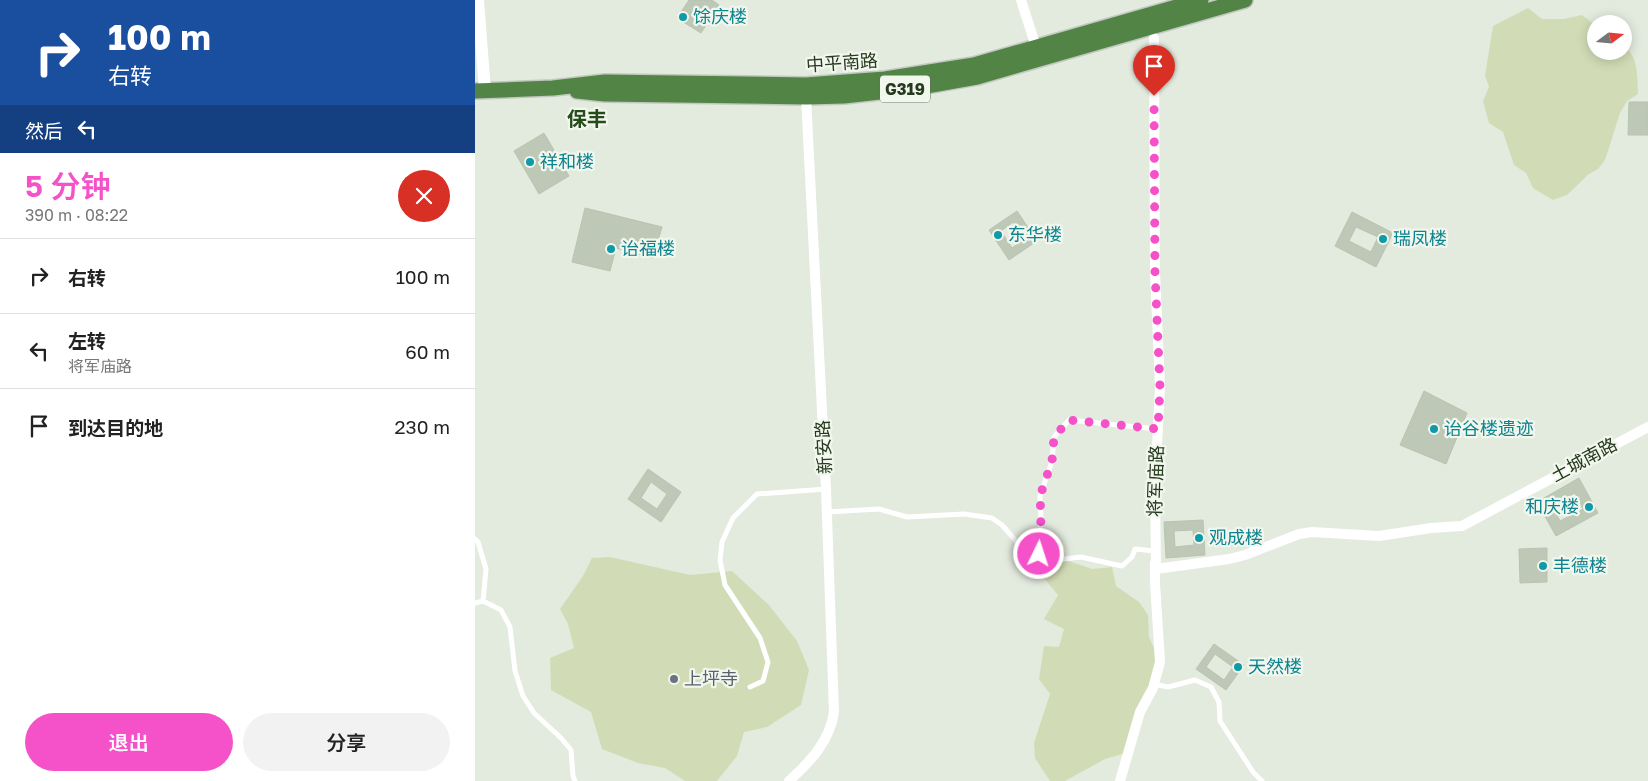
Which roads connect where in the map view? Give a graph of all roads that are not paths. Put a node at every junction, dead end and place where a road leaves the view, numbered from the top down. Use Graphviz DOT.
graph roads {
  1 [pos="478,0"];
  2 [pos="1021,0"];
  3 [pos="1201,0"];
  4 [pos="1245,0"];
  5 [pos="1154,38"];
  6 [pos="1036,48"];
  7 [pos="553,88"];
  8 [pos="480,91"];
  9 [pos="806,97"];
  10 [pos="1648,427"];
  11 [pos="1158,429"];
  12 [pos="826,489"];
  13 [pos="827,512"];
  14 [pos="475,539"];
  15 [pos="1155,551"];
  16 [pos="1039,554"];
  17 [pos="1155,566"];
  18 [pos="483,601"];
  19 [pos="475,603"];
  20 [pos="1154,684"];
  21 [pos="750,687"];
  22 [pos="575,781"];
  23 [pos="789,781"];
  24 [pos="1120,781"];
  25 [pos="1262,781"];
  1 -- 8 [label="street"];
  2 -- 6 [label="street"];
  3 -- 6 [label="highway, 中平南路 / G319"];
  4 -- 9 [label="highway, G319"];
  5 -- 11 [label="street, 将军庙路"];
  6 -- 7 [label="highway, 中平南路 / G319"];
  7 -- 8 [label="highway, 中平南路 / G319"];
  7 -- 9 [label="highway, G319"];
  9 -- 12 [label="street, 新安路"];
  10 -- 17 [label="street, 土城南路"];
  11 -- 15 [label="street, 将军庙路"];
  11 -- 16 [label="lane"];
  12 -- 13 [label="street, 新安路"];
  12 -- 21 [label="lane"];
  13 -- 16 [label="lane"];
  13 -- 23 [label="street, 新安路"];
  14 -- 18 [label="lane"];
  15 -- 16 [label="lane"];
  15 -- 17 [label="street, 将军庙路"];
  17 -- 20 [label="street, 将军庙路"];
  18 -- 19 [label="lane"];
  18 -- 22 [label="lane"];
  20 -- 24 [label="street, 将军庙路"];
  20 -- 25 [label="lane"];
}
